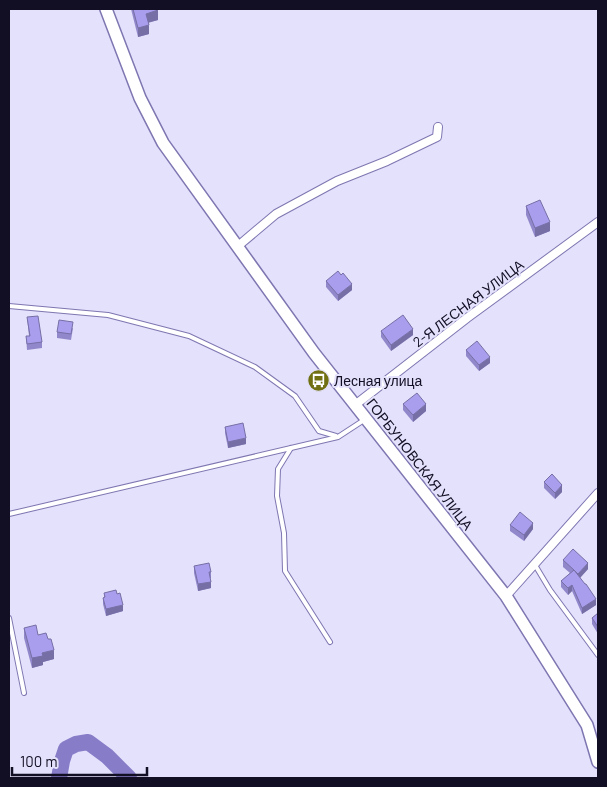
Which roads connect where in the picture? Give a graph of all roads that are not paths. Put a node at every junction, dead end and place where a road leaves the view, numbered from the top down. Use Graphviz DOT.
graph roads {
  1 [pos="106,9"];
  2 [pos="438,127"];
  3 [pos="598,222"];
  4 [pos="238,246"];
  5 [pos="9,306"];
  6 [pos="355,405"];
  7 [pos="365,418"];
  8 [pos="338,437"];
  9 [pos="291,448"];
  10 [pos="598,493"];
  11 [pos="9,514"];
  12 [pos="534,564"];
  13 [pos="506,596"];
  14 [pos="9,618"];
  15 [pos="330,642"];
  16 [pos="598,655"];
  17 [pos="24,693"];
  18 [pos="598,762"];
  1 -- 4 [label="main road, ГОРБУНОВСКАЯ УЛИЦА"];
  2 -- 4 [label="street"];
  3 -- 6 [label="street, 2-Я ЛЕСНАЯ УЛИЦА"];
  4 -- 6 [label="main road, ГОРБУНОВСКАЯ УЛИЦА"];
  5 -- 8 [label="lane"];
  6 -- 7 [label="main road, ГОРБУНОВСКАЯ УЛИЦА"];
  7 -- 8 [label="lane"];
  7 -- 13 [label="main road, ГОРБУНОВСКАЯ УЛИЦА"];
  8 -- 9 [label="lane"];
  9 -- 11 [label="lane"];
  9 -- 15 [label="lane"];
  10 -- 12 [label="street"];
  12 -- 13 [label="street"];
  12 -- 16 [label="lane"];
  13 -- 18 [label="main road, ГОРБУНОВСКАЯ УЛИЦА"];
  14 -- 17 [label="lane"];
}
